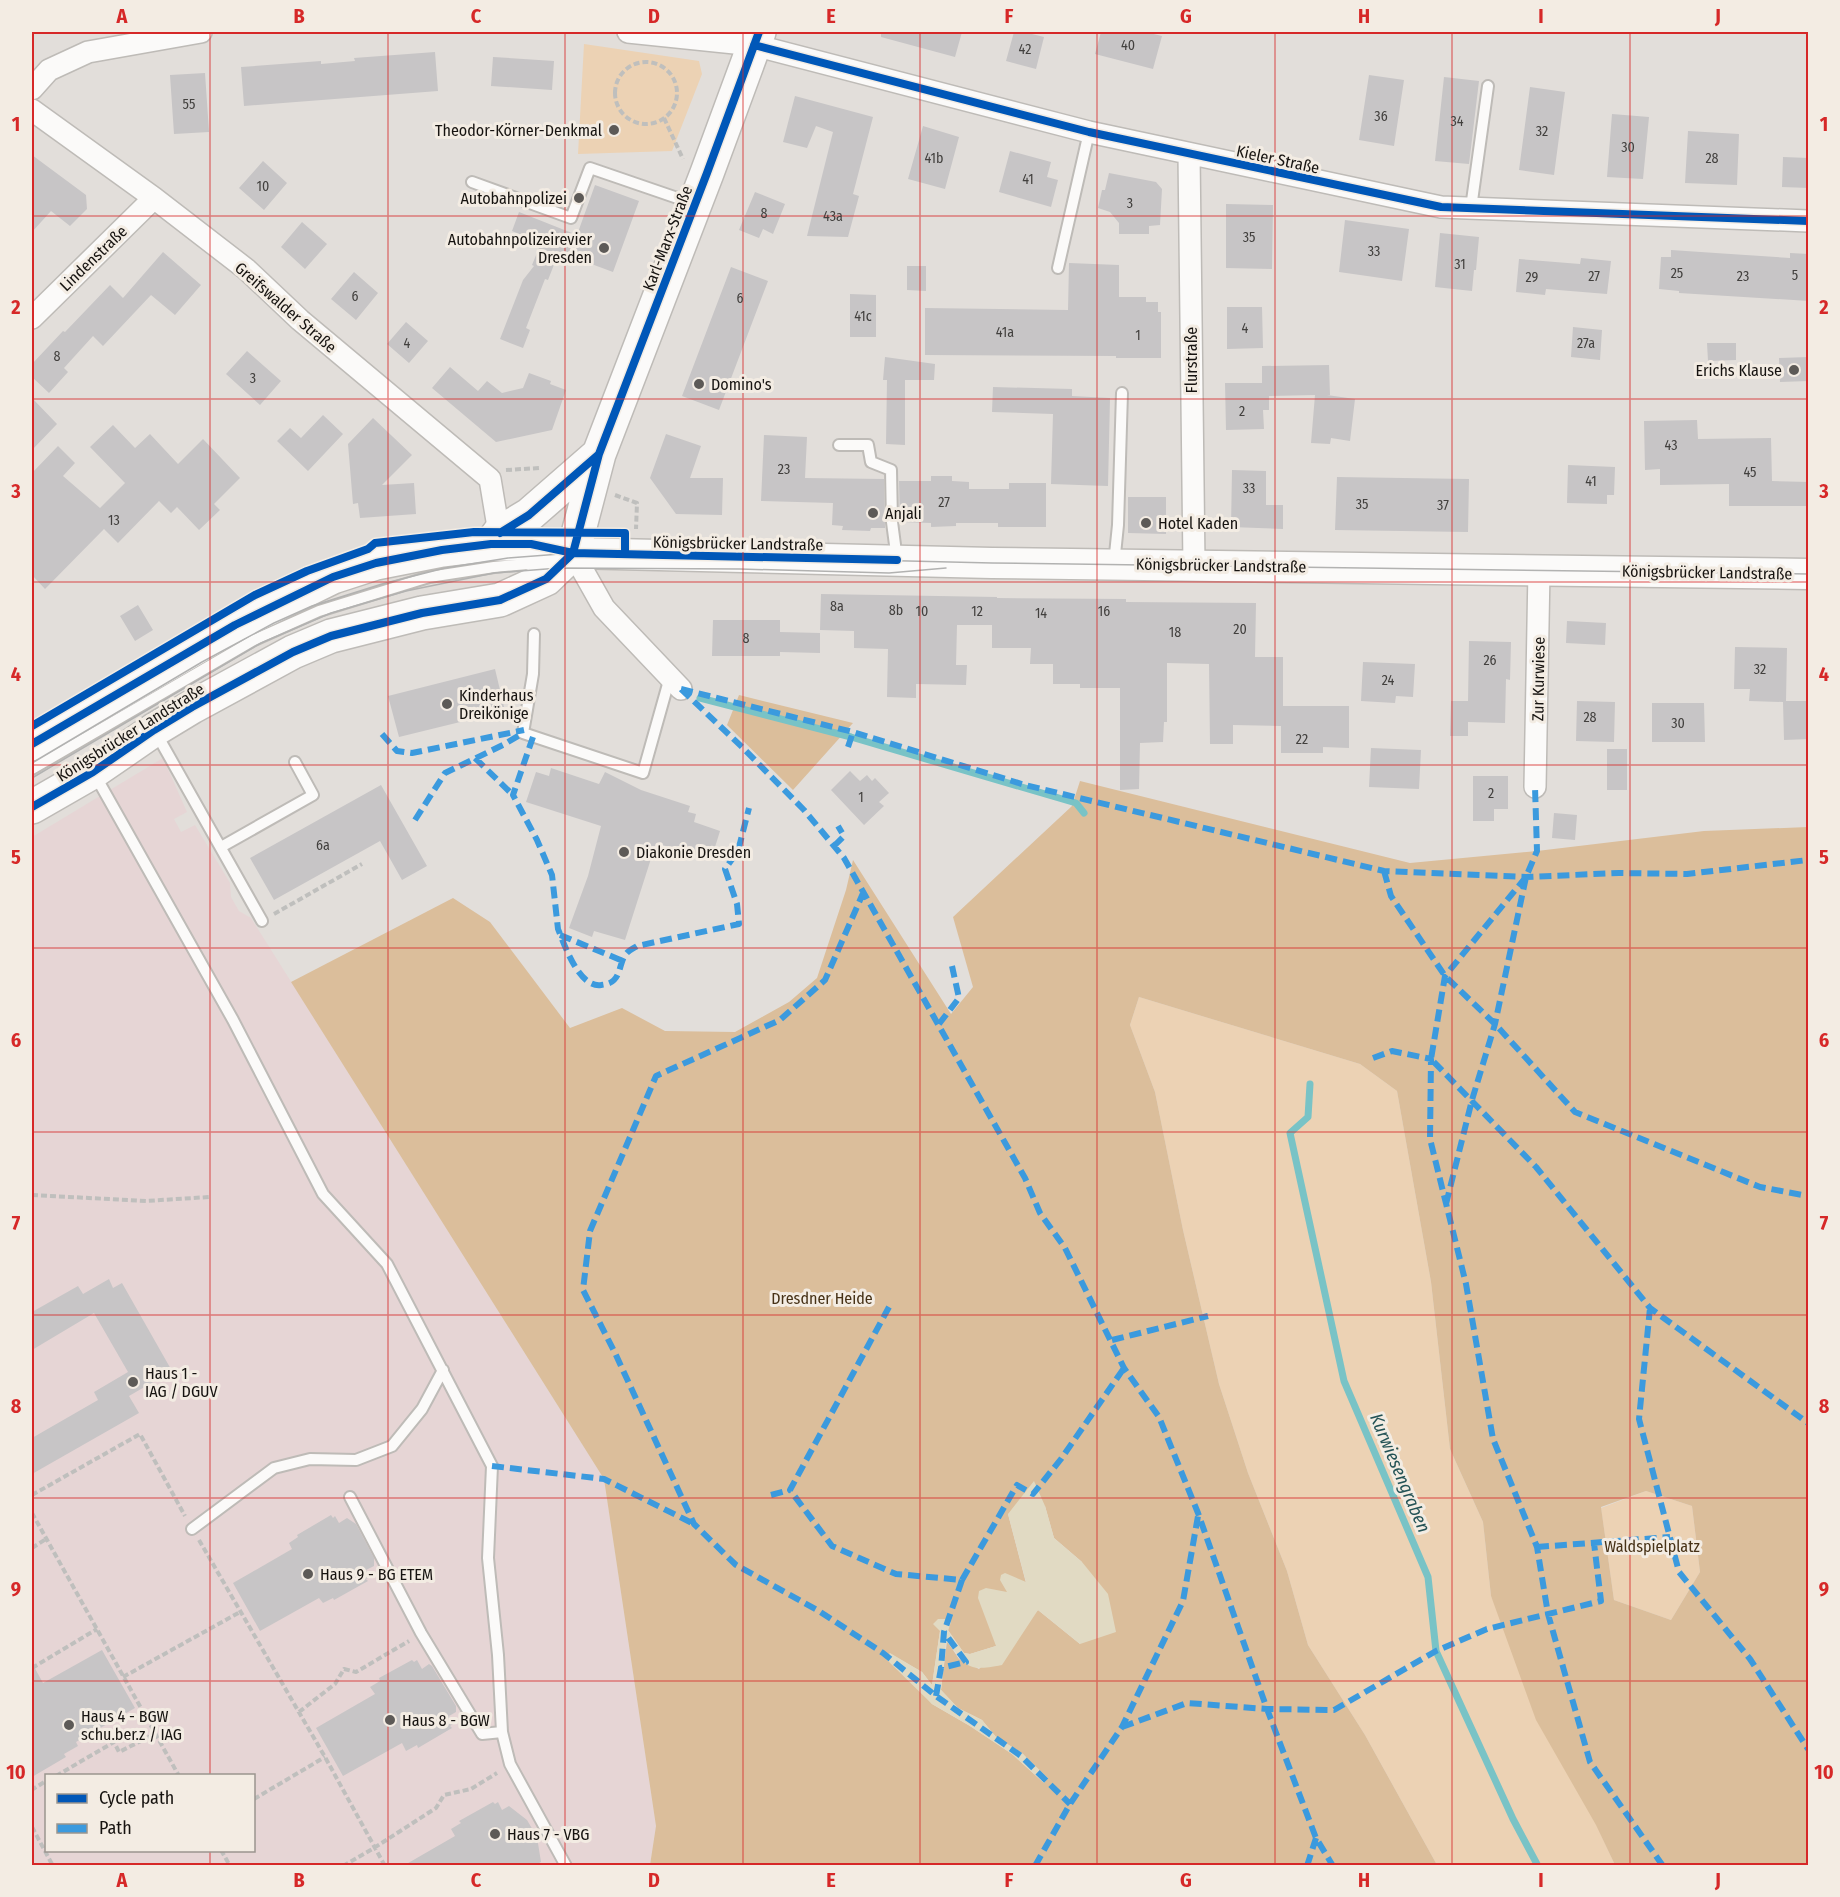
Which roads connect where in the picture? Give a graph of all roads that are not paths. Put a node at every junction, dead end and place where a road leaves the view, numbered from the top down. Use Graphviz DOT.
graph roads {
  1 [pos="194,32"];
  2 [pos="628,32"];
  3 [pos="756,38"];
  4 [pos="1488,86"];
  5 [pos="32,89"];
  6 [pos="32,110"];
  7 [pos="1089,132"];
  8 [pos="1189,154"];
  9 [pos="472,182"];
  10 [pos="154,198"];
  11 [pos="695,204"];
  12 [pos="1471,208"];
  13 [pos="1809,221"];
  14 [pos="1058,268"];
  15 [pos="32,318"];
  16 [pos="1122,393"];
  17 [pos="839,445"];
  18 [pos="599,454"];
  19 [pos="495,539"];
  20 [pos="573,553"];
  21 [pos="897,560"];
  22 [pos="1114,564"];
  23 [pos="1194,565"];
  24 [pos="1539,570"];
  25 [pos="1809,574"];
  26 [pos="429,577"];
  27 [pos="534,634"];
  28 [pos="676,683"];
  29 [pos="154,730"];
  30 [pos="32,744"];
  31 [pos="295,762"];
  32 [pos="32,769"];
  33 [pos="93,772"];
  34 [pos="1535,787"];
  35 [pos="32,807"];
  36 [pos="221,847"];
  37 [pos="262,921"];
  38 [pos="443,1370"];
  39 [pos="350,1497"];
  40 [pos="192,1529"];
  41 [pos="502,1732"];
  42 [pos="566,1866"];
  1 -- 5 [label="street"];
  2 -- 3 [label="street, Kieler Straße"];
  3 -- 7 [label="street, Kieler Straße"];
  3 -- 11 [label="main road, Karl-Marx-Straße"];
  4 -- 12 [label="lane"];
  6 -- 10 [label="street, Greifswalder Straße"];
  7 -- 8 [label="street, Kieler Straße"];
  7 -- 14 [label="lane"];
  8 -- 12 [label="street, Kieler Straße"];
  8 -- 23 [label="street, Flurstraße"];
  9 -- 11 [label="lane"];
  10 -- 15 [label="street, Lindenstraße"];
  10 -- 19 [label="street, Greifswalder Straße"];
  11 -- 18 [label="main road, Karl-Marx-Straße"];
  12 -- 13 [label="street, Kieler Straße"];
  16 -- 22 [label="lane"];
  17 -- 21 [label="lane"];
  18 -- 19 [label="main road, Karl-Marx-Straße"];
  18 -- 20 [label="main road, Karl-Marx-Straße"];
  19 -- 20 [label="main road"];
  19 -- 26 [label="lane"];
  19 -- 30 [label="main road"];
  20 -- 21 [label="main road, Königsbrücker Landstraße"];
  20 -- 26 [label="lane"];
  20 -- 28 [label="street"];
  20 -- 29 [label="main road, Königsbrücker Landstraße"];
  21 -- 22 [label="main road, Königsbrücker Landstraße"];
  22 -- 23 [label="main road, Königsbrücker Landstraße"];
  23 -- 24 [label="main road, Königsbrücker Landstraße"];
  24 -- 25 [label="main road, Königsbrücker Landstraße"];
  24 -- 34 [label="street, Zur Kurwiese"];
  26 -- 32 [label="lane"];
  27 -- 28 [label="lane"];
  29 -- 33 [label="main road, Königsbrücker Landstraße"];
  29 -- 36 [label="lane"];
  31 -- 36 [label="lane"];
  33 -- 35 [label="main road, Königsbrücker Landstraße"];
  33 -- 38 [label="lane"];
  36 -- 37 [label="lane"];
  38 -- 40 [label="lane"];
  38 -- 41 [label="lane"];
  39 -- 41 [label="lane"];
  41 -- 42 [label="lane"];
}
